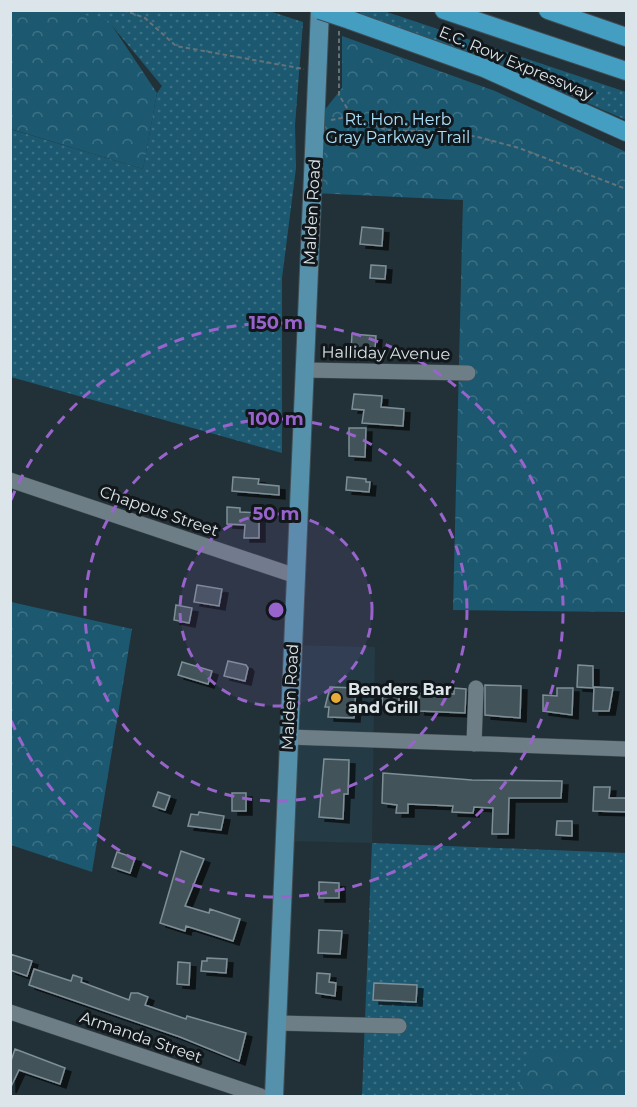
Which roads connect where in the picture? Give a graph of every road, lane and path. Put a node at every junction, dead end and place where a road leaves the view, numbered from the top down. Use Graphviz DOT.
graph roads {
  1 [pos="123,10"];
  2 [pos="320,10"];
  3 [pos="444,10"];
  4 [pos="548,10"];
  5 [pos="345,21"];
  6 [pos="627,37"];
  7 [pos="318,70"];
  8 [pos="627,71"];
  9 [pos="352,116"];
  10 [pos="316,121"];
  11 [pos="627,132"];
  12 [pos="627,189"];
  13 [pos="304,370"];
  14 [pos="468,373"];
  15 [pos="10,480"];
  16 [pos="296,576"];
  17 [pos="476,688"];
  18 [pos="288,737"];
  19 [pos="474,744"];
  20 [pos="627,749"];
  21 [pos="10,1012"];
  22 [pos="277,1023"];
  23 [pos="399,1026"];
  24 [pos="261,1096"];
  25 [pos="274,1096"];
  1 -- 7 [label="path"];
  2 -- 5 [label="highway, E.C. Row Expressway, bridge"];
  2 -- 7 [label="main road, Malden Road"];
  3 -- 8 [label="highway"];
  4 -- 6 [label="highway"];
  5 -- 9 [label="path"];
  5 -- 11 [label="highway, E.C. Row Expressway"];
  7 -- 10 [label="main road, Malden Road"];
  9 -- 10 [label="path"];
  9 -- 12 [label="path"];
  10 -- 13 [label="main road, Malden Road"];
  13 -- 14 [label="street, Halliday Avenue"];
  13 -- 16 [label="main road, Malden Road"];
  15 -- 16 [label="street, Chappus Street"];
  16 -- 18 [label="main road, Malden Road"];
  17 -- 19 [label="street"];
  18 -- 19 [label="street"];
  18 -- 22 [label="main road, Malden Road"];
  19 -- 20 [label="street"];
  21 -- 24 [label="street, Armanda Street"];
  22 -- 23 [label="street"];
  22 -- 25 [label="main road, Malden Road"];
}
